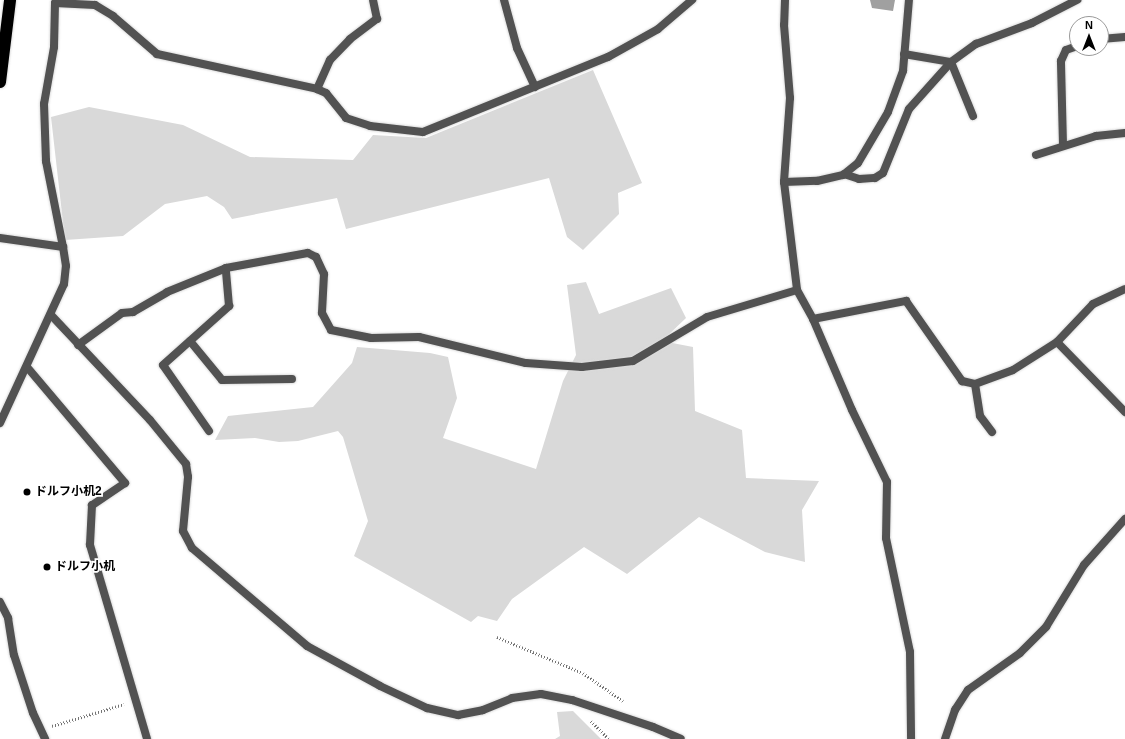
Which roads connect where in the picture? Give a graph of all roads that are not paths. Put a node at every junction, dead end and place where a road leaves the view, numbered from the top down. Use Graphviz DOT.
graph roads {
  1 [pos="10,0"];
  2 [pos="373,0"];
  3 [pos="504,0"];
  4 [pos="692,0"];
  5 [pos="785,0"];
  6 [pos="909,0"];
  7 [pos="1077,0"];
  8 [pos="55,1"];
  9 [pos="1125,38"];
  10 [pos="1109,39"];
  11 [pos="1069,49"];
  12 [pos="904,54"];
  13 [pos="950,62"];
  14 [pos="0,82"];
  15 [pos="535,87"];
  16 [pos="317,89"];
  17 [pos="974,116"];
  18 [pos="1125,133"];
  19 [pos="1063,145"];
  20 [pos="1036,156"];
  21 [pos="844,174"];
  22 [pos="784,182"];
  23 [pos="0,238"];
  24 [pos="63,247"];
  25 [pos="226,268"];
  26 [pos="1125,289"];
  27 [pos="796,290"];
  28 [pos="51,315"];
  29 [pos="813,319"];
  30 [pos="190,341"];
  31 [pos="1057,342"];
  32 [pos="78,345"];
  33 [pos="27,367"];
  34 [pos="292,379"];
  35 [pos="974,384"];
  36 [pos="1125,412"];
  37 [pos="0,423"];
  38 [pos="209,431"];
  39 [pos="992,432"];
  40 [pos="1125,519"];
  41 [pos="0,602"];
  42 [pos="44,739"];
  43 [pos="147,739"];
  44 [pos="681,739"];
  45 [pos="911,739"];
  46 [pos="945,739"];
  1 -- 14 [label="highway"];
  2 -- 16 [label="street"];
  3 -- 15 [label="street"];
  4 -- 15 [label="street"];
  5 -- 22 [label="street"];
  6 -- 12 [label="street"];
  7 -- 13 [label="street"];
  8 -- 16 [label="street"];
  8 -- 24 [label="street"];
  9 -- 10 [label="street"];
  11 -- 19 [label="street"];
  12 -- 13 [label="street"];
  12 -- 21 [label="street"];
  13 -- 17 [label="street"];
  13 -- 21 [label="street"];
  15 -- 16 [label="street"];
  18 -- 19 [label="street"];
  19 -- 20 [label="street"];
  21 -- 22 [label="street"];
  22 -- 27 [label="street"];
  23 -- 24 [label="street"];
  24 -- 28 [label="street"];
  25 -- 27 [label="street"];
  25 -- 30 [label="street"];
  25 -- 32 [label="street"];
  26 -- 31 [label="street"];
  27 -- 29 [label="street"];
  28 -- 32 [label="street"];
  28 -- 33 [label="street"];
  29 -- 35 [label="street"];
  29 -- 45 [label="street"];
  30 -- 34 [label="street"];
  30 -- 38 [label="street"];
  31 -- 35 [label="street"];
  31 -- 36 [label="street"];
  32 -- 44 [label="street"];
  33 -- 37 [label="street"];
  33 -- 43 [label="street"];
  35 -- 39 [label="street"];
  40 -- 46 [label="street"];
  41 -- 42 [label="street"];
}
